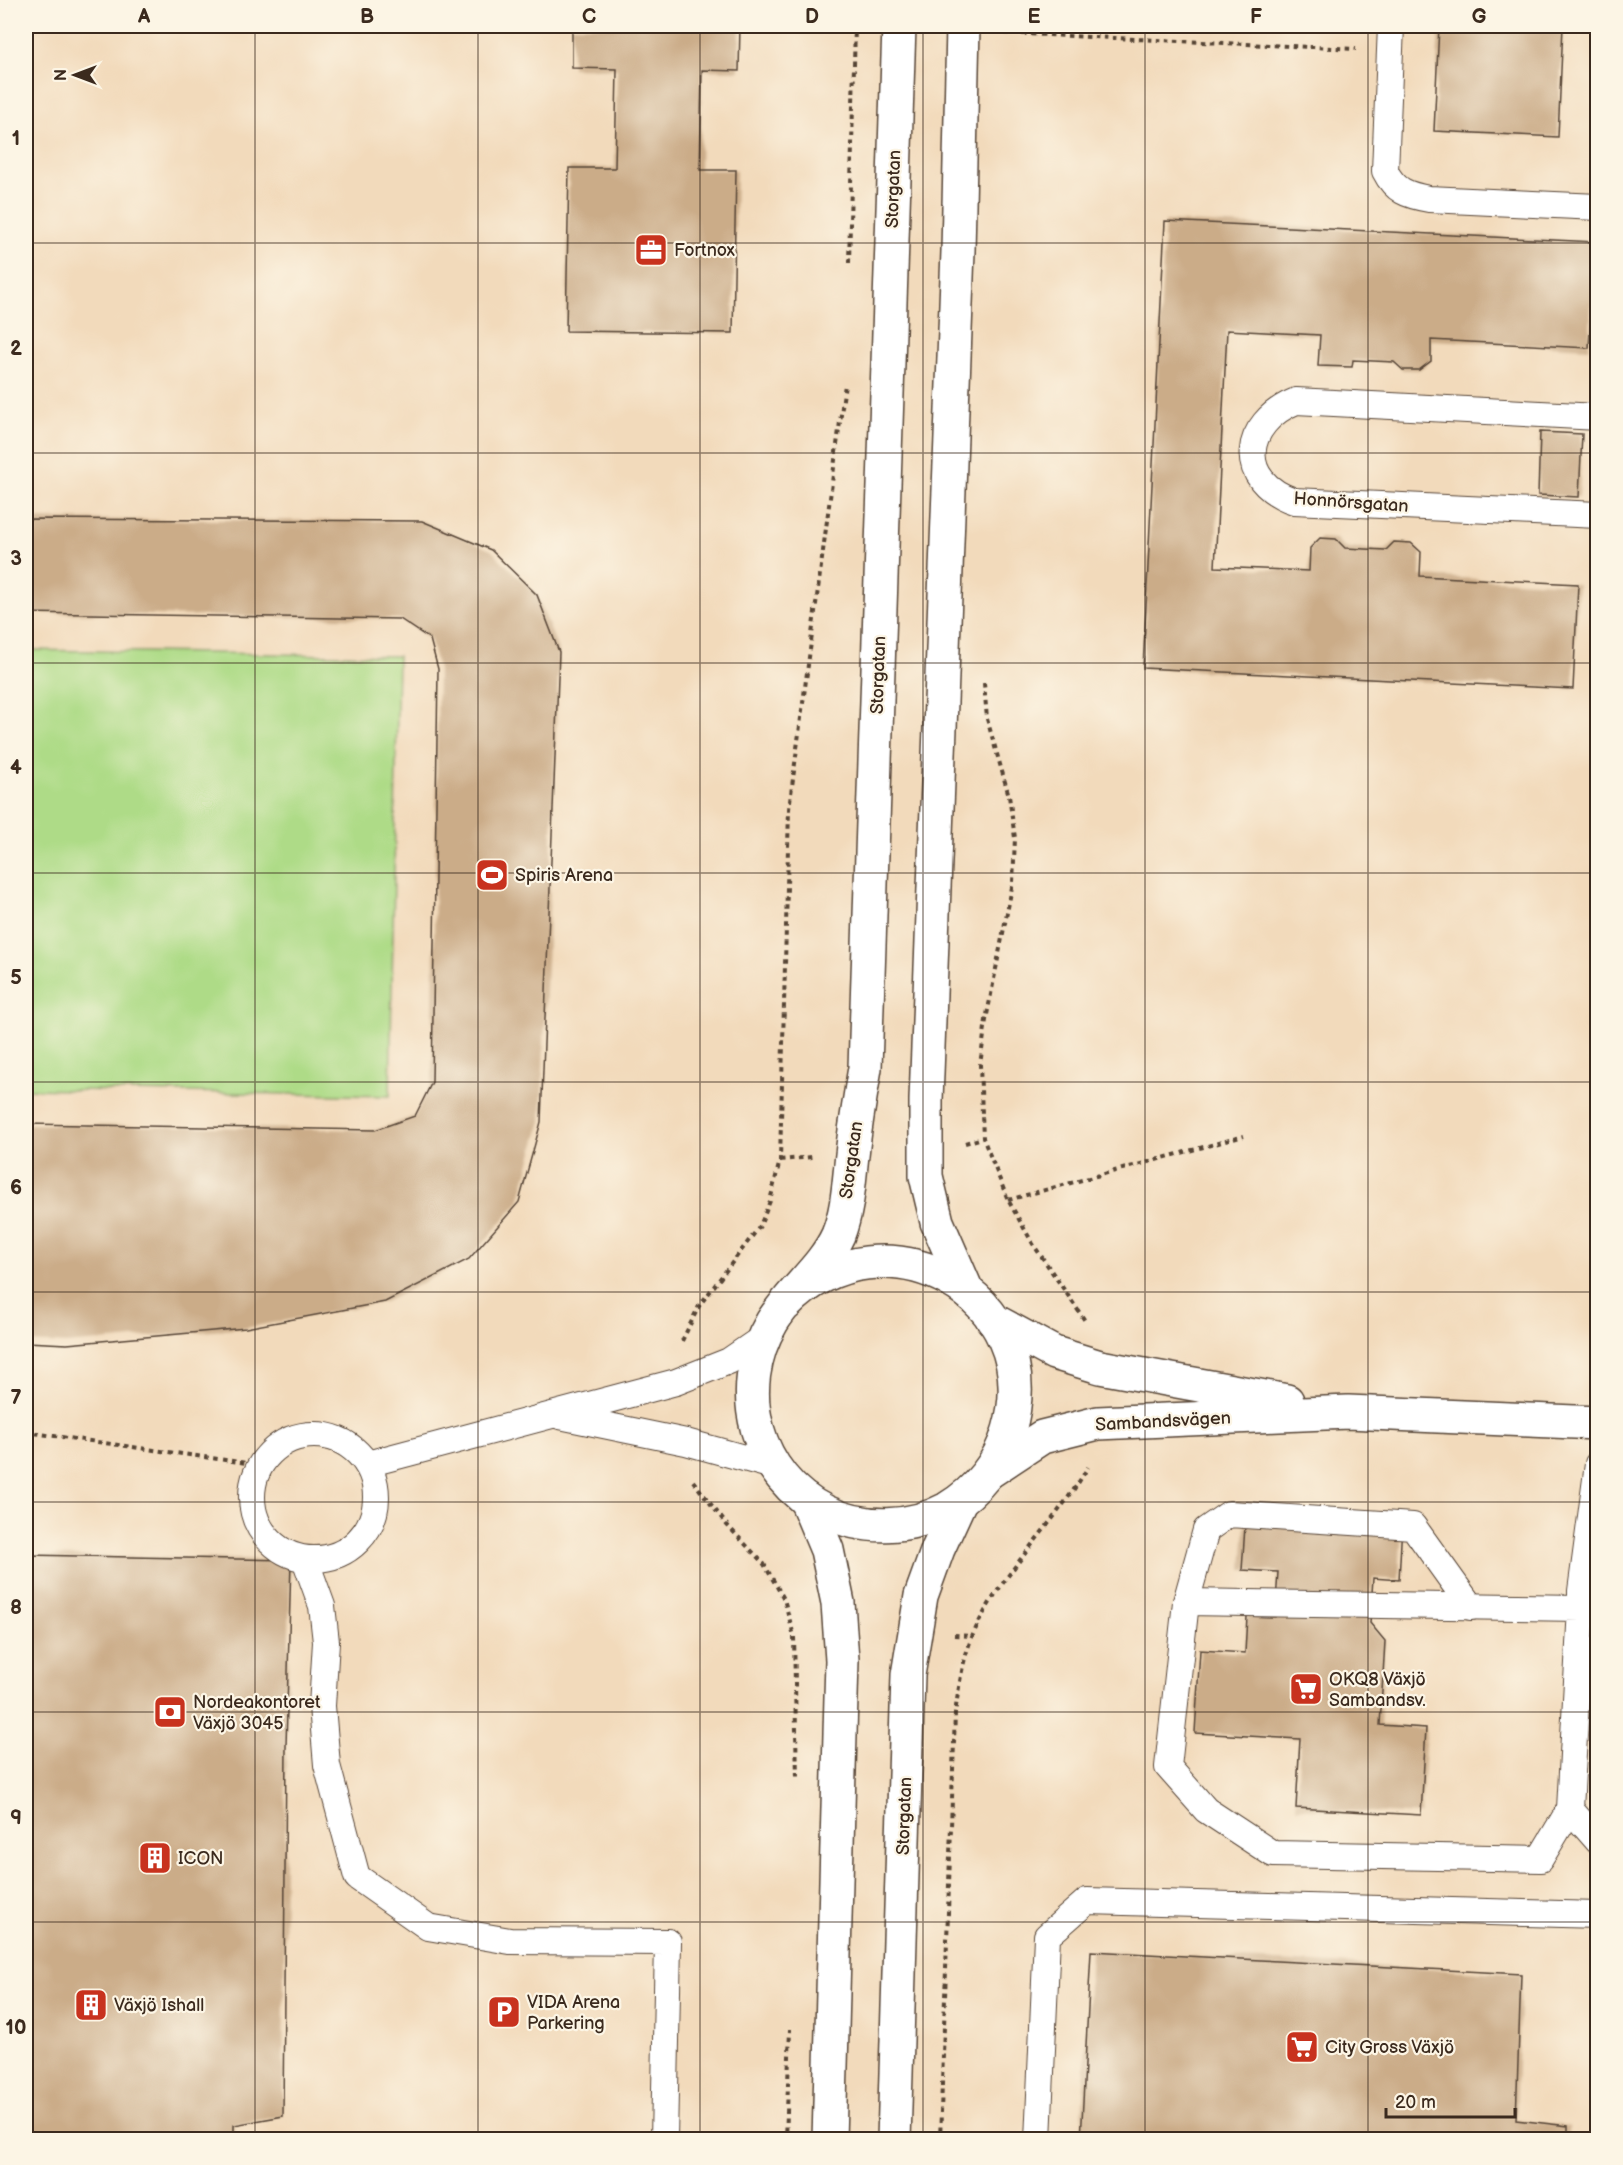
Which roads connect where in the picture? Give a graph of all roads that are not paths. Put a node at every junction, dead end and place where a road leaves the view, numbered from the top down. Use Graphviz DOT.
graph roads {
  1 [pos="899,26"];
  2 [pos="963,26"];
  3 [pos="1391,26"];
  4 [pos="1598,207"];
  5 [pos="1598,417"];
  6 [pos="1598,515"];
  7 [pos="967,1291"];
  8 [pos="786,1304"];
  9 [pos="993,1320"];
  10 [pos="764,1337"];
  11 [pos="1348,1412"];
  12 [pos="556,1415"];
  13 [pos="1598,1423"];
  14 [pos="367,1464"];
  15 [pos="1598,1464"];
  16 [pos="773,1466"];
  17 [pos="989,1472"];
  18 [pos="806,1500"];
  19 [pos="960,1501"];
  20 [pos="305,1559"];
  21 [pos="1186,1602"];
  22 [pos="1471,1606"];
  23 [pos="1581,1608"];
  24 [pos="1570,1809"];
  25 [pos="1598,1841"];
  26 [pos="1598,1914"];
  27 [pos="664,2139"];
  28 [pos="829,2139"];
  29 [pos="894,2139"];
  30 [pos="1038,2139"];
  1 -- 8 [label="main road, Storgatan"];
  2 -- 7 [label="main road, Storgatan"];
  3 -- 4 [label="lane"];
  5 -- 6 [label="lane, Honnörsgatan"];
  7 -- 8 [label="main road, Storgatan"];
  7 -- 9 [label="main road, Storgatan"];
  8 -- 10 [label="main road, Storgatan"];
  9 -- 11 [label="main road, Sambandsvägen"];
  9 -- 17 [label="main road, Storgatan"];
  10 -- 12 [label="lane"];
  10 -- 16 [label="main road, Storgatan"];
  11 -- 13 [label="main road, Sambandsvägen"];
  11 -- 17 [label="main road, Sambandsvägen"];
  12 -- 14 [label="lane"];
  12 -- 16 [label="lane"];
  14 -- 20 [label="lane"];
  14 -- 20 [label="lane"];
  15 -- 23 [label="lane"];
  16 -- 18 [label="main road, Storgatan"];
  17 -- 19 [label="main road, Storgatan"];
  18 -- 19 [label="main road, Storgatan"];
  18 -- 28 [label="main road, Storgatan"];
  19 -- 29 [label="main road, Storgatan"];
  20 -- 27 [label="lane"];
  21 -- 22 [label="lane"];
  21 -- 22 [label="lane"];
  21 -- 24 [label="lane"];
  22 -- 23 [label="lane"];
  23 -- 24 [label="lane"];
  24 -- 25 [label="lane"];
  26 -- 30 [label="lane"];
}
